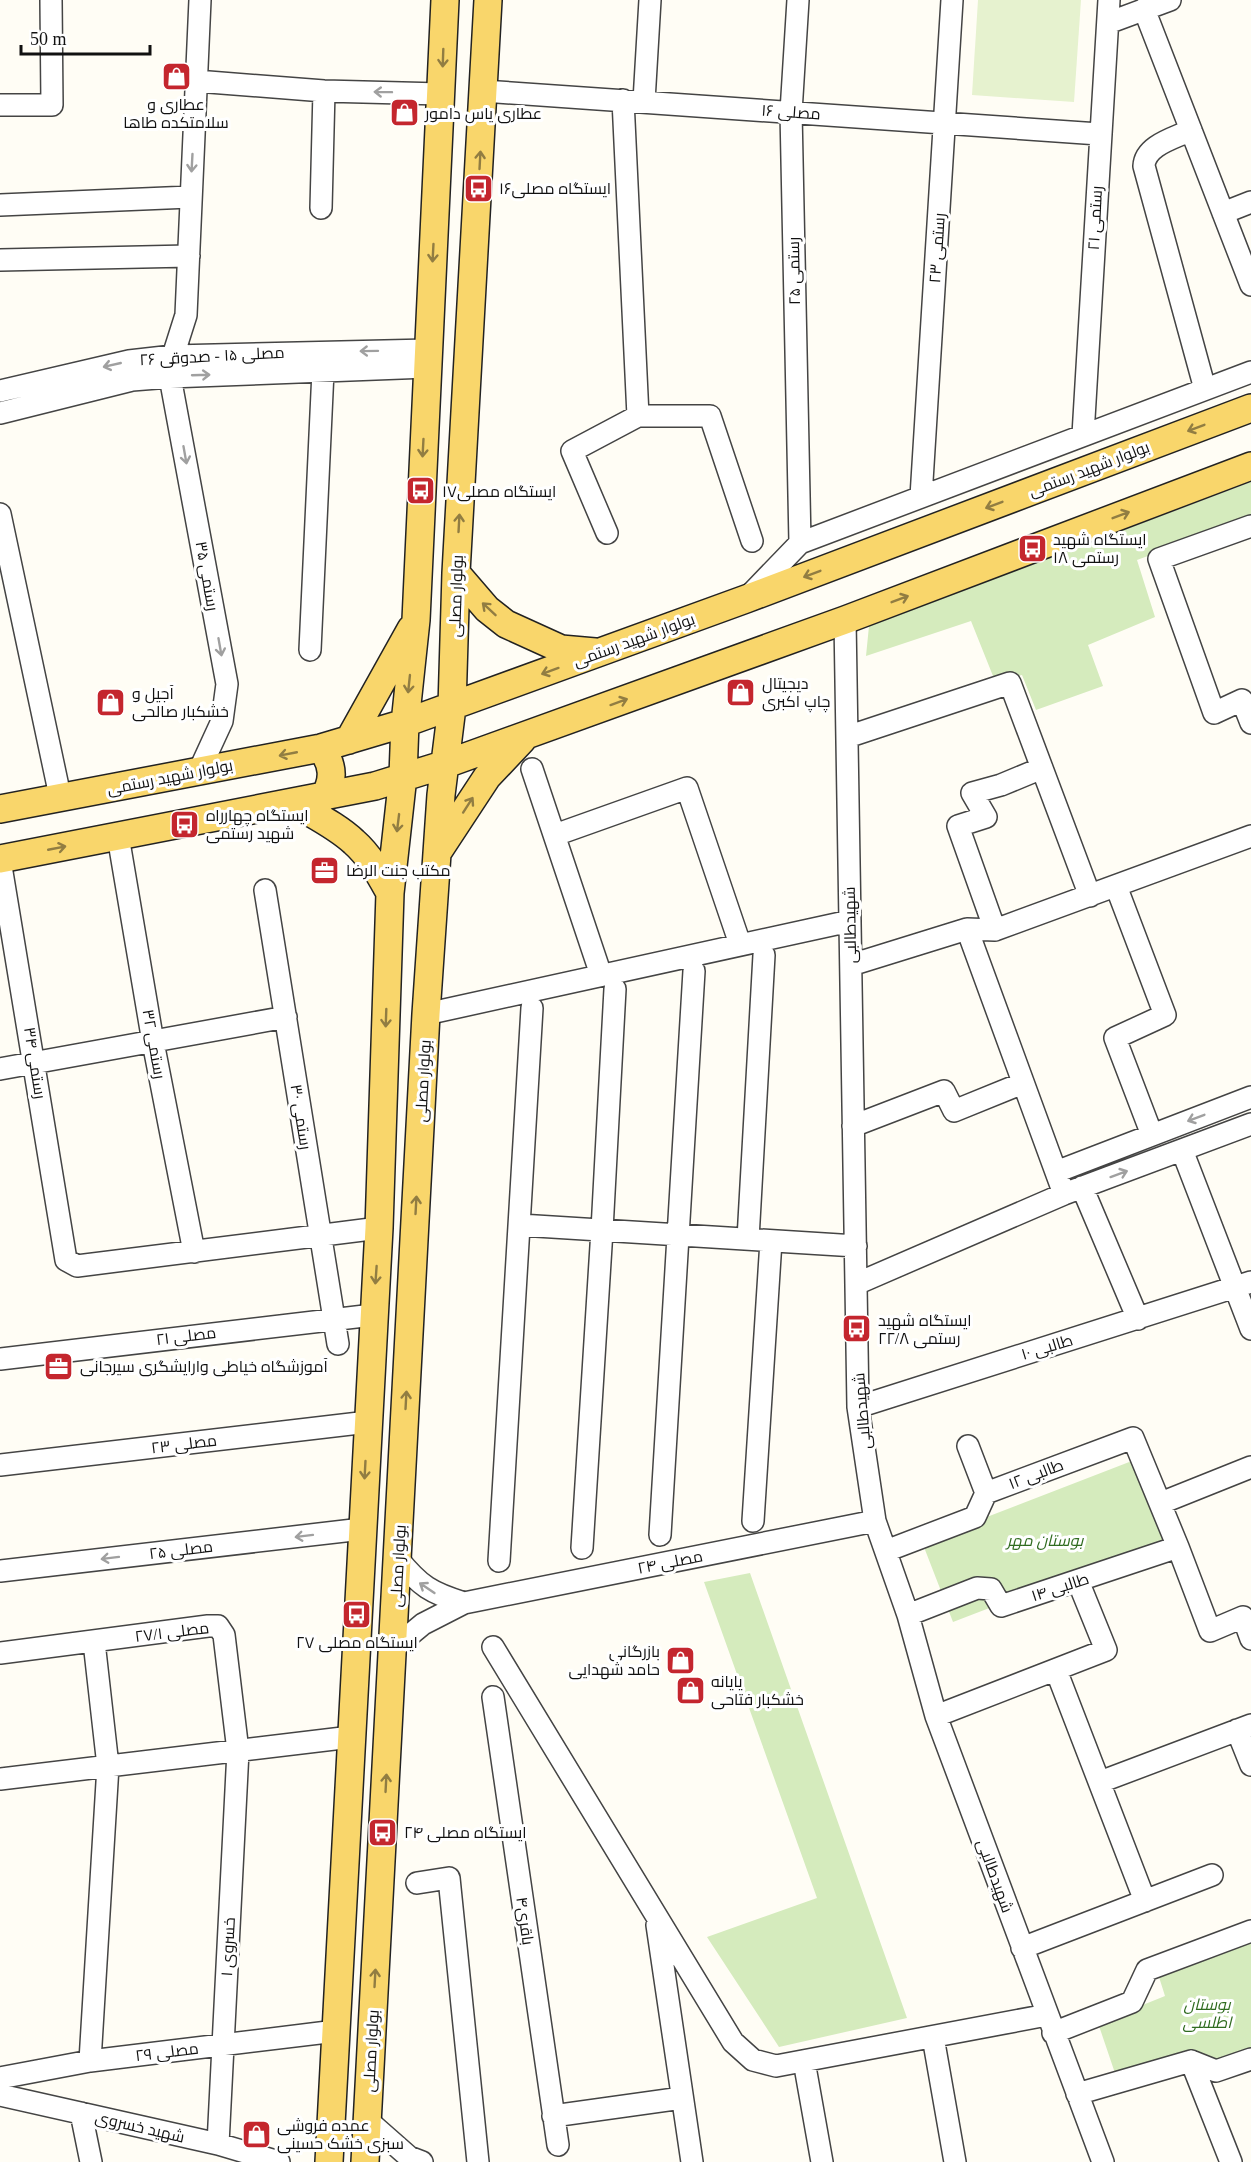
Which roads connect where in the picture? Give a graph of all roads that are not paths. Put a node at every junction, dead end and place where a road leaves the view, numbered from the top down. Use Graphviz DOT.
graph roads {
  1 [pos="51,0"];
  2 [pos="200,0"];
  3 [pos="445,0"];
  4 [pos="488,0"];
  5 [pos="650,0"];
  6 [pos="798,0"];
  7 [pos="952,0"];
  8 [pos="1109,0"];
  9 [pos="1170,0"];
  10 [pos="1144,9"];
  11 [pos="1107,23"];
  12 [pos="196,81"];
  13 [pos="324,91"];
  14 [pos="483,91"];
  15 [pos="441,94"];
  16 [pos="634,100"];
  17 [pos="0,105"];
  18 [pos="791,112"];
  19 [pos="945,123"];
  20 [pos="1191,130"];
  21 [pos="1100,134"];
  22 [pos="190,197"];
  23 [pos="1251,202"];
  24 [pos="0,205"];
  25 [pos="321,207"];
  26 [pos="1223,213"];
  27 [pos="189,256"];
  28 [pos="0,260"];
  29 [pos="1251,285"];
  30 [pos="469,346"];
  31 [pos="427,358"];
  32 [pos="172,366"];
  33 [pos="323,371"];
  34 [pos="1251,372"];
  35 [pos="1205,389"];
  36 [pos="0,391"];
  37 [pos="1251,408"];
  38 [pos="0,413"];
  39 [pos="638,416"];
  40 [pos="1083,435"];
  41 [pos="1251,466"];
  42 [pos="921,497"];
  43 [pos="0,514"];
  44 [pos="1251,526"];
  45 [pos="607,533"];
  46 [pos="752,541"];
  47 [pos="800,543"];
  48 [pos="456,573"];
  49 [pos="746,598"];
  50 [pos="416,620"];
  51 [pos="845,620"];
  52 [pos="310,650"];
  53 [pos="599,652"];
  54 [pos="452,707"];
  55 [pos="405,723"];
  56 [pos="1251,723"];
  57 [pos="525,737"];
  58 [pos="847,737"];
  59 [pos="349,740"];
  60 [pos="321,748"];
  61 [pos="446,764"];
  62 [pos="1042,768"];
  63 [pos="532,770"];
  64 [pos="199,771"];
  65 [pos="403,776"];
  66 [pos="60,796"];
  67 [pos="324,797"];
  68 [pos="294,803"];
  69 [pos="0,809"];
  70 [pos="555,835"];
  71 [pos="118,836"];
  72 [pos="1251,836"];
  73 [pos="437,855"];
  74 [pos="0,859"];
  75 [pos="1116,886"];
  76 [pos="266,890"];
  77 [pos="390,893"];
  78 [pos="1090,896"];
  79 [pos="850,921"];
  80 [pos="968,929"];
  81 [pos="996,930"];
  82 [pos="740,944"];
  83 [pos="764,955"];
  84 [pos="851,966"];
  85 [pos="694,971"];
  86 [pos="608,982"];
  87 [pos="532,1008"];
  88 [pos="426,1014"];
  89 [pos="286,1017"];
  90 [pos="153,1041"];
  91 [pos="35,1063"];
  92 [pos="0,1069"];
  93 [pos="1023,1083"];
  94 [pos="1251,1097"];
  95 [pos="1251,1124"];
  96 [pos="854,1126"];
  97 [pos="1152,1135"];
  98 [pos="1182,1150"];
  99 [pos="1056,1172"];
  100 [pos="1073,1191"];
  101 [pos="520,1225"];
  102 [pos="379,1228"];
  103 [pos="603,1230"];
  104 [pos="320,1235"];
  105 [pos="680,1235"];
  106 [pos="748,1239"];
  107 [pos="771,1240"];
  108 [pos="855,1246"];
  109 [pos="194,1252"];
  110 [pos="856,1284"];
  111 [pos="1243,1285"];
  112 [pos="373,1315"];
  113 [pos="334,1319"];
  114 [pos="1138,1319"];
  115 [pos="1251,1329"];
  116 [pos="338,1344"];
  117 [pos="0,1359"];
  118 [pos="858,1407"];
  119 [pos="368,1422"];
  120 [pos="968,1446"];
  121 [pos="0,1465"];
  122 [pos="1251,1467"];
  123 [pos="986,1494"];
  124 [pos="1161,1503"];
  125 [pos="753,1521"];
  126 [pos="875,1521"];
  127 [pos="362,1529"];
  128 [pos="660,1535"];
  129 [pos="1178,1546"];
  130 [pos="582,1548"];
  131 [pos="886,1551"];
  132 [pos="398,1559"];
  133 [pos="499,1561"];
  134 [pos="0,1571"];
  135 [pos="1078,1581"];
  136 [pos="464,1603"];
  137 [pos="908,1615"];
  138 [pos="1251,1639"];
  139 [pos="94,1642"];
  140 [pos="494,1647"];
  141 [pos="393,1648"];
  142 [pos="0,1653"];
  143 [pos="1056,1670"];
  144 [pos="493,1697"];
  145 [pos="936,1716"];
  146 [pos="1244,1727"];
  147 [pos="351,1737"];
  148 [pos="238,1751"];
  149 [pos="1251,1765"];
  150 [pos="108,1766"];
  151 [pos="0,1779"];
  152 [pos="1100,1782"];
  153 [pos="1212,1875"];
  154 [pos="417,1883"];
  155 [pos="1145,1901"];
  156 [pos="656,1916"];
  157 [pos="1251,1931"];
  158 [pos="1022,1948"];
  159 [pos="1050,2024"];
  160 [pos="336,2031"];
  161 [pos="933,2037"];
  162 [pos="223,2045"];
  163 [pos="1251,2059"];
  164 [pos="90,2061"];
  165 [pos="804,2061"];
  166 [pos="1191,2061"];
  167 [pos="0,2078"];
  168 [pos="1077,2094"];
  169 [pos="0,2095"];
  170 [pos="682,2098"];
  171 [pos="81,2113"];
  172 [pos="553,2116"];
  173 [pos="368,2120"];
  174 [pos="558,2145"];
  175 [pos="230,2152"];
  176 [pos="92,2162"];
  177 [pos="279,2162"];
  178 [pos="329,2162"];
  179 [pos="365,2162"];
  180 [pos="422,2162"];
  181 [pos="478,2162"];
  182 [pos="692,2162"];
  183 [pos="822,2162"];
  184 [pos="955,2162"];
  185 [pos="1102,2162"];
  186 [pos="1231,2162"];
  1 -- 17 [label="street"];
  2 -- 12 [label="street"];
  3 -- 15 [label="main road, one-way"];
  4 -- 14 [label="main road, بولوار مصلی"];
  5 -- 16 [label="street"];
  6 -- 18 [label="street, رستمی ۲۵"];
  7 -- 19 [label="street, رستمی ۲۳"];
  8 -- 11 [label="street, رستمی ۲۱"];
  9 -- 10 [label="street"];
  10 -- 11 [label="street"];
  10 -- 20 [label="street"];
  11 -- 21 [label="street, رستمی ۲۱"];
  12 -- 13 [label="street"];
  12 -- 22 [label="street, one-way"];
  15 -- 13 [label="street, one-way"];
  13 -- 25 [label="street"];
  14 -- 16 [label="street, مصلی ۱۶"];
  30 -- 14 [label="main road, بولوار مصلی, one-way"];
  15 -- 31 [label="main road, one-way"];
  16 -- 18 [label="street, مصلی ۱۶"];
  16 -- 39 [label="street"];
  18 -- 19 [label="street, مصلی ۱۶"];
  18 -- 47 [label="street, رستمی ۲۵"];
  19 -- 21 [label="street, مصلی ۱۶"];
  19 -- 42 [label="street, رستمی ۲۳"];
  20 -- 26 [label="street"];
  20 -- 35 [label="street"];
  21 -- 40 [label="street, رستمی ۲۱"];
  22 -- 24 [label="street"];
  22 -- 27 [label="street"];
  23 -- 26 [label="street"];
  26 -- 29 [label="street"];
  27 -- 28 [label="street"];
  27 -- 32 [label="street"];
  30 -- 31 [label="main road"];
  48 -- 30 [label="main road, بولوار مصلی, one-way"];
  31 -- 32 [label="street, مصلی ۱۵ - صدوقی ۲۶, one-way"];
  31 -- 33 [label="street, مصلی ۱۵ - صدوقی ۲۶"];
  31 -- 50 [label="main road, one-way"];
  32 -- 33 [label="street, مصلی ۱۵ - صدوقی ۲۶, one-way"];
  32 -- 36 [label="street, مصلی ۱۵ - صدوقی ۲۶, one-way"];
  32 -- 38 [label="street, مصلی ۱۵ - صدوقی ۲۶"];
  32 -- 64 [label="street, رستمی ۳۵, one-way"];
  33 -- 52 [label="street"];
  34 -- 35 [label="street"];
  35 -- 40 [label="street"];
  37 -- 49 [label="main road, بولوار شهید رستمی, one-way"];
  39 -- 45 [label="street"];
  39 -- 46 [label="street"];
  40 -- 42 [label="street"];
  51 -- 41 [label="main road, one-way"];
  42 -- 47 [label="street"];
  43 -- 66 [label="street"];
  44 -- 56 [label="street"];
  47 -- 49 [label="street"];
  53 -- 48 [label="main road, one-way"];
  48 -- 54 [label="main road, بولوار مصلی"];
  49 -- 53 [label="main road, بولوار شهید رستمی"];
  50 -- 55 [label="main road, one-way"];
  50 -- 59 [label="main road"];
  57 -- 51 [label="main road, one-way"];
  51 -- 58 [label="street, شهیدطالبی"];
  53 -- 54 [label="main road, بولوار شهید رستمی, one-way"];
  54 -- 55 [label="main road, بولوار شهید رستمی"];
  54 -- 61 [label="main road, بولوار مصلی"];
  55 -- 59 [label="main road, بولوار شهید رستمی"];
  55 -- 65 [label="main road"];
  57 -- 61 [label="main road"];
  73 -- 57 [label="main road, one-way"];
  58 -- 62 [label="street"];
  58 -- 79 [label="street, شهیدطالبی"];
  59 -- 60 [label="main road, بولوار شهید رستمی"];
  60 -- 64 [label="main road, بولوار شهید رستمی, one-way"];
  60 -- 67 [label="main road"];
  61 -- 65 [label="main road"];
  61 -- 73 [label="main road, بولوار مصلی"];
  62 -- 78 [label="street"];
  62 -- 81 [label="street"];
  63 -- 70 [label="street"];
  64 -- 66 [label="main road, بولوار شهید رستمی"];
  65 -- 67 [label="main road"];
  65 -- 77 [label="main road, one-way"];
  66 -- 69 [label="main road, بولوار شهید رستمی"];
  67 -- 68 [label="main road"];
  68 -- 71 [label="main road"];
  68 -- 77 [label="main road"];
  70 -- 82 [label="street"];
  70 -- 86 [label="street"];
  74 -- 71 [label="main road, one-way"];
  71 -- 90 [label="street, رستمی ۳۲"];
  72 -- 75 [label="street"];
  73 -- 88 [label="main road, بولوار مصلی"];
  74 -- 91 [label="street, رستمی ۳۴"];
  75 -- 78 [label="street"];
  75 -- 97 [label="street"];
  76 -- 89 [label="street, رستمی ۳۰"];
  77 -- 102 [label="main road, one-way"];
  78 -- 81 [label="street"];
  79 -- 82 [label="street"];
  79 -- 84 [label="street, شهیدطالبی"];
  80 -- 81 [label="street"];
  80 -- 84 [label="street"];
  80 -- 93 [label="street"];
  82 -- 86 [label="street"];
  83 -- 106 [label="street"];
  84 -- 96 [label="street, شهیدطالبی"];
  85 -- 105 [label="street"];
  86 -- 88 [label="street"];
  86 -- 103 [label="street"];
  87 -- 101 [label="street"];
  132 -- 88 [label="main road, بولوار مصلی, one-way"];
  89 -- 90 [label="street"];
  89 -- 104 [label="street, رستمی ۳۰"];
  90 -- 91 [label="street"];
  90 -- 109 [label="street, رستمی ۳۲"];
  91 -- 92 [label="street"];
  91 -- 109 [label="street, رستمی ۳۴"];
  93 -- 96 [label="street"];
  93 -- 99 [label="street"];
  94 -- 97 [label="street, one-way"];
  95 -- 98 [label="street"];
  96 -- 108 [label="street, شهیدطالبی"];
  97 -- 99 [label="street"];
  100 -- 98 [label="street, one-way"];
  98 -- 111 [label="street"];
  99 -- 100 [label="street"];
  100 -- 110 [label="street"];
  100 -- 114 [label="street"];
  101 -- 103 [label="street"];
  101 -- 133 [label="street"];
  102 -- 104 [label="street"];
  102 -- 112 [label="main road, one-way"];
  103 -- 105 [label="street"];
  103 -- 130 [label="street"];
  104 -- 109 [label="street"];
  104 -- 113 [label="street, رستمی ۳۰"];
  105 -- 106 [label="street"];
  105 -- 128 [label="street"];
  106 -- 107 [label="street"];
  107 -- 108 [label="street"];
  107 -- 125 [label="street"];
  108 -- 110 [label="street, شهیدطالبی"];
  110 -- 118 [label="street, شهیدطالبی"];
  111 -- 114 [label="street, طالبی ۱۰"];
  111 -- 115 [label="street"];
  112 -- 113 [label="street, مصلی ۲۱"];
  112 -- 119 [label="main road"];
  113 -- 116 [label="street, رستمی ۳۰"];
  113 -- 117 [label="street, مصلی ۲۱"];
  114 -- 118 [label="street, طالبی ۱۰"];
  118 -- 126 [label="street, شهیدطالبی"];
  119 -- 121 [label="street, مصلی ۲۳"];
  119 -- 127 [label="main road, one-way"];
  120 -- 123 [label="street"];
  122 -- 124 [label="street"];
  123 -- 124 [label="street, طالبی ۱۲"];
  123 -- 131 [label="street"];
  124 -- 129 [label="street"];
  126 -- 131 [label="street, شهیدطالبی"];
  126 -- 136 [label="street, مصلی ۲۴"];
  127 -- 134 [label="street, مصلی ۲۵, one-way"];
  127 -- 147 [label="main road"];
  129 -- 135 [label="street, طالبی ۱۴"];
  129 -- 138 [label="street"];
  131 -- 137 [label="street, شهیدطالبی"];
  136 -- 132 [label="street, one-way"];
  132 -- 141 [label="main road, بولوار مصلی"];
  135 -- 137 [label="street, طالبی ۱۴"];
  135 -- 143 [label="street"];
  136 -- 141 [label="street"];
  137 -- 145 [label="street, شهیدطالبی"];
  139 -- 142 [label="street, مصلی ۲۷/۱"];
  139 -- 148 [label="street, مصلی ۲۷/۱"];
  139 -- 150 [label="street"];
  140 -- 156 [label="street"];
  173 -- 141 [label="main road, بولوار مصلی, one-way"];
  143 -- 145 [label="street"];
  143 -- 152 [label="street"];
  144 -- 172 [label="street, باقری۴"];
  145 -- 158 [label="street, شهیدطالبی"];
  146 -- 149 [label="street"];
  146 -- 152 [label="street"];
  147 -- 148 [label="street"];
  147 -- 160 [label="main road"];
  148 -- 150 [label="street"];
  148 -- 162 [label="street, خسروی ۱"];
  150 -- 151 [label="street"];
  150 -- 164 [label="street"];
  152 -- 155 [label="street"];
  153 -- 155 [label="street"];
  154 -- 181 [label="street"];
  155 -- 158 [label="street"];
  156 -- 165 [label="street"];
  156 -- 170 [label="street"];
  157 -- 159 [label="street"];
  158 -- 159 [label="street, شهیدطالبی"];
  159 -- 161 [label="street"];
  159 -- 168 [label="street, شهیدطالبی"];
  160 -- 162 [label="street, مصلی ۲۹"];
  160 -- 178 [label="main road"];
  161 -- 165 [label="street"];
  161 -- 184 [label="street"];
  162 -- 164 [label="street, مصلی ۲۹"];
  162 -- 175 [label="street, خسروی ۱"];
  163 -- 166 [label="street"];
  164 -- 167 [label="street, مصلی ۲۹"];
  165 -- 183 [label="street"];
  166 -- 168 [label="street"];
  166 -- 186 [label="street"];
  168 -- 185 [label="street, شهیدطالبی"];
  169 -- 171 [label="street, شهید خسروی"];
  170 -- 172 [label="street"];
  170 -- 182 [label="street"];
  171 -- 175 [label="street, شهید خسروی"];
  171 -- 176 [label="street"];
  172 -- 174 [label="street, باقری۴"];
  173 -- 179 [label="main road, بولوار مصلی"];
  173 -- 180 [label="street"];
  175 -- 177 [label="street, شهید خسروی"];
}
